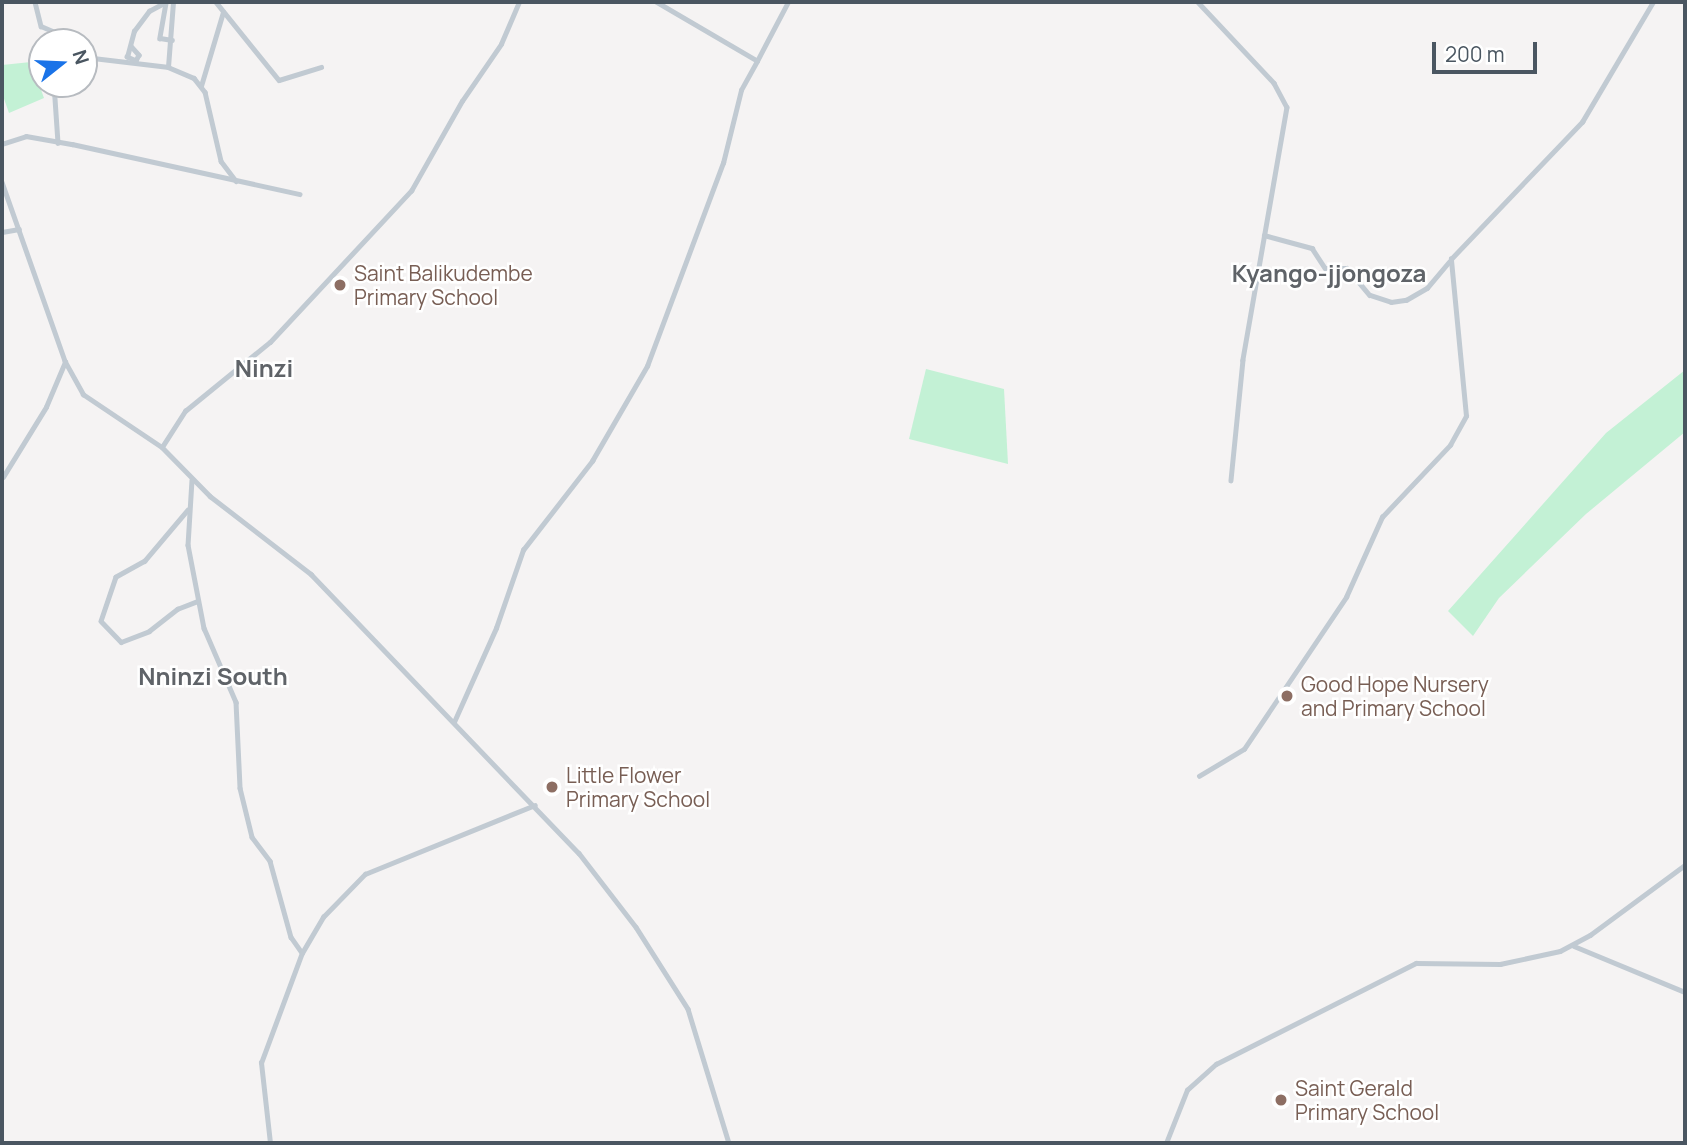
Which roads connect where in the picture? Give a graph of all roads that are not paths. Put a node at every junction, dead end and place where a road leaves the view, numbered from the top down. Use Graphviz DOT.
graph roads {
  1 [pos="35,2"];
  2 [pos="166,2"];
  3 [pos="173,2"];
  4 [pos="216,2"];
  5 [pos="519,2"];
  6 [pos="656,2"];
  7 [pos="788,2"];
  8 [pos="1198,2"];
  9 [pos="1653,2"];
  10 [pos="223,12"];
  11 [pos="46,28"];
  12 [pos="172,40"];
  13 [pos="131,46"];
  14 [pos="98,59"];
  15 [pos="757,61"];
  16 [pos="168,67"];
  17 [pos="321,67"];
  18 [pos="201,87"];
  19 [pos="55,98"];
  20 [pos="58,143"];
  21 [pos="2,145"];
  22 [pos="2,182"];
  23 [pos="236,182"];
  24 [pos="300,194"];
  25 [pos="19,229"];
  26 [pos="2,232"];
  27 [pos="1264,235"];
  28 [pos="1451,259"];
  29 [pos="65,361"];
  30 [pos="162,447"];
  31 [pos="3,477"];
  32 [pos="192,480"];
  33 [pos="1231,480"];
  34 [pos="189,510"];
  35 [pos="198,601"];
  36 [pos="454,722"];
  37 [pos="1199,776"];
  38 [pos="535,805"];
  39 [pos="1685,865"];
  40 [pos="1570,947"];
  41 [pos="302,953"];
  42 [pos="1685,992"];
  43 [pos="270,1143"];
  44 [pos="729,1143"];
  45 [pos="1166,1143"];
  1 -- 11 [label="street"];
  2 -- 12 [label="street"];
  2 -- 13 [label="street"];
  3 -- 12 [label="street"];
  4 -- 10 [label="street"];
  5 -- 30 [label="street"];
  6 -- 15 [label="street"];
  7 -- 15 [label="street"];
  8 -- 27 [label="street"];
  9 -- 28 [label="street"];
  10 -- 17 [label="street"];
  10 -- 18 [label="street"];
  12 -- 16 [label="street"];
  14 -- 16 [label="street"];
  15 -- 36 [label="street"];
  16 -- 18 [label="street"];
  18 -- 23 [label="street"];
  19 -- 20 [label="street"];
  20 -- 21 [label="street"];
  20 -- 23 [label="street"];
  22 -- 25 [label="street"];
  23 -- 24 [label="street"];
  25 -- 26 [label="street"];
  25 -- 29 [label="street"];
  27 -- 28 [label="street"];
  27 -- 33 [label="street"];
  28 -- 37 [label="street"];
  29 -- 30 [label="street"];
  29 -- 31 [label="street"];
  30 -- 32 [label="street"];
  32 -- 34 [label="street"];
  32 -- 36 [label="street"];
  34 -- 35 [label="street"];
  34 -- 35 [label="street"];
  35 -- 41 [label="street"];
  36 -- 38 [label="street"];
  38 -- 41 [label="street"];
  38 -- 44 [label="street"];
  39 -- 40 [label="street"];
  40 -- 42 [label="street"];
  40 -- 45 [label="street"];
  41 -- 43 [label="street"];
}
